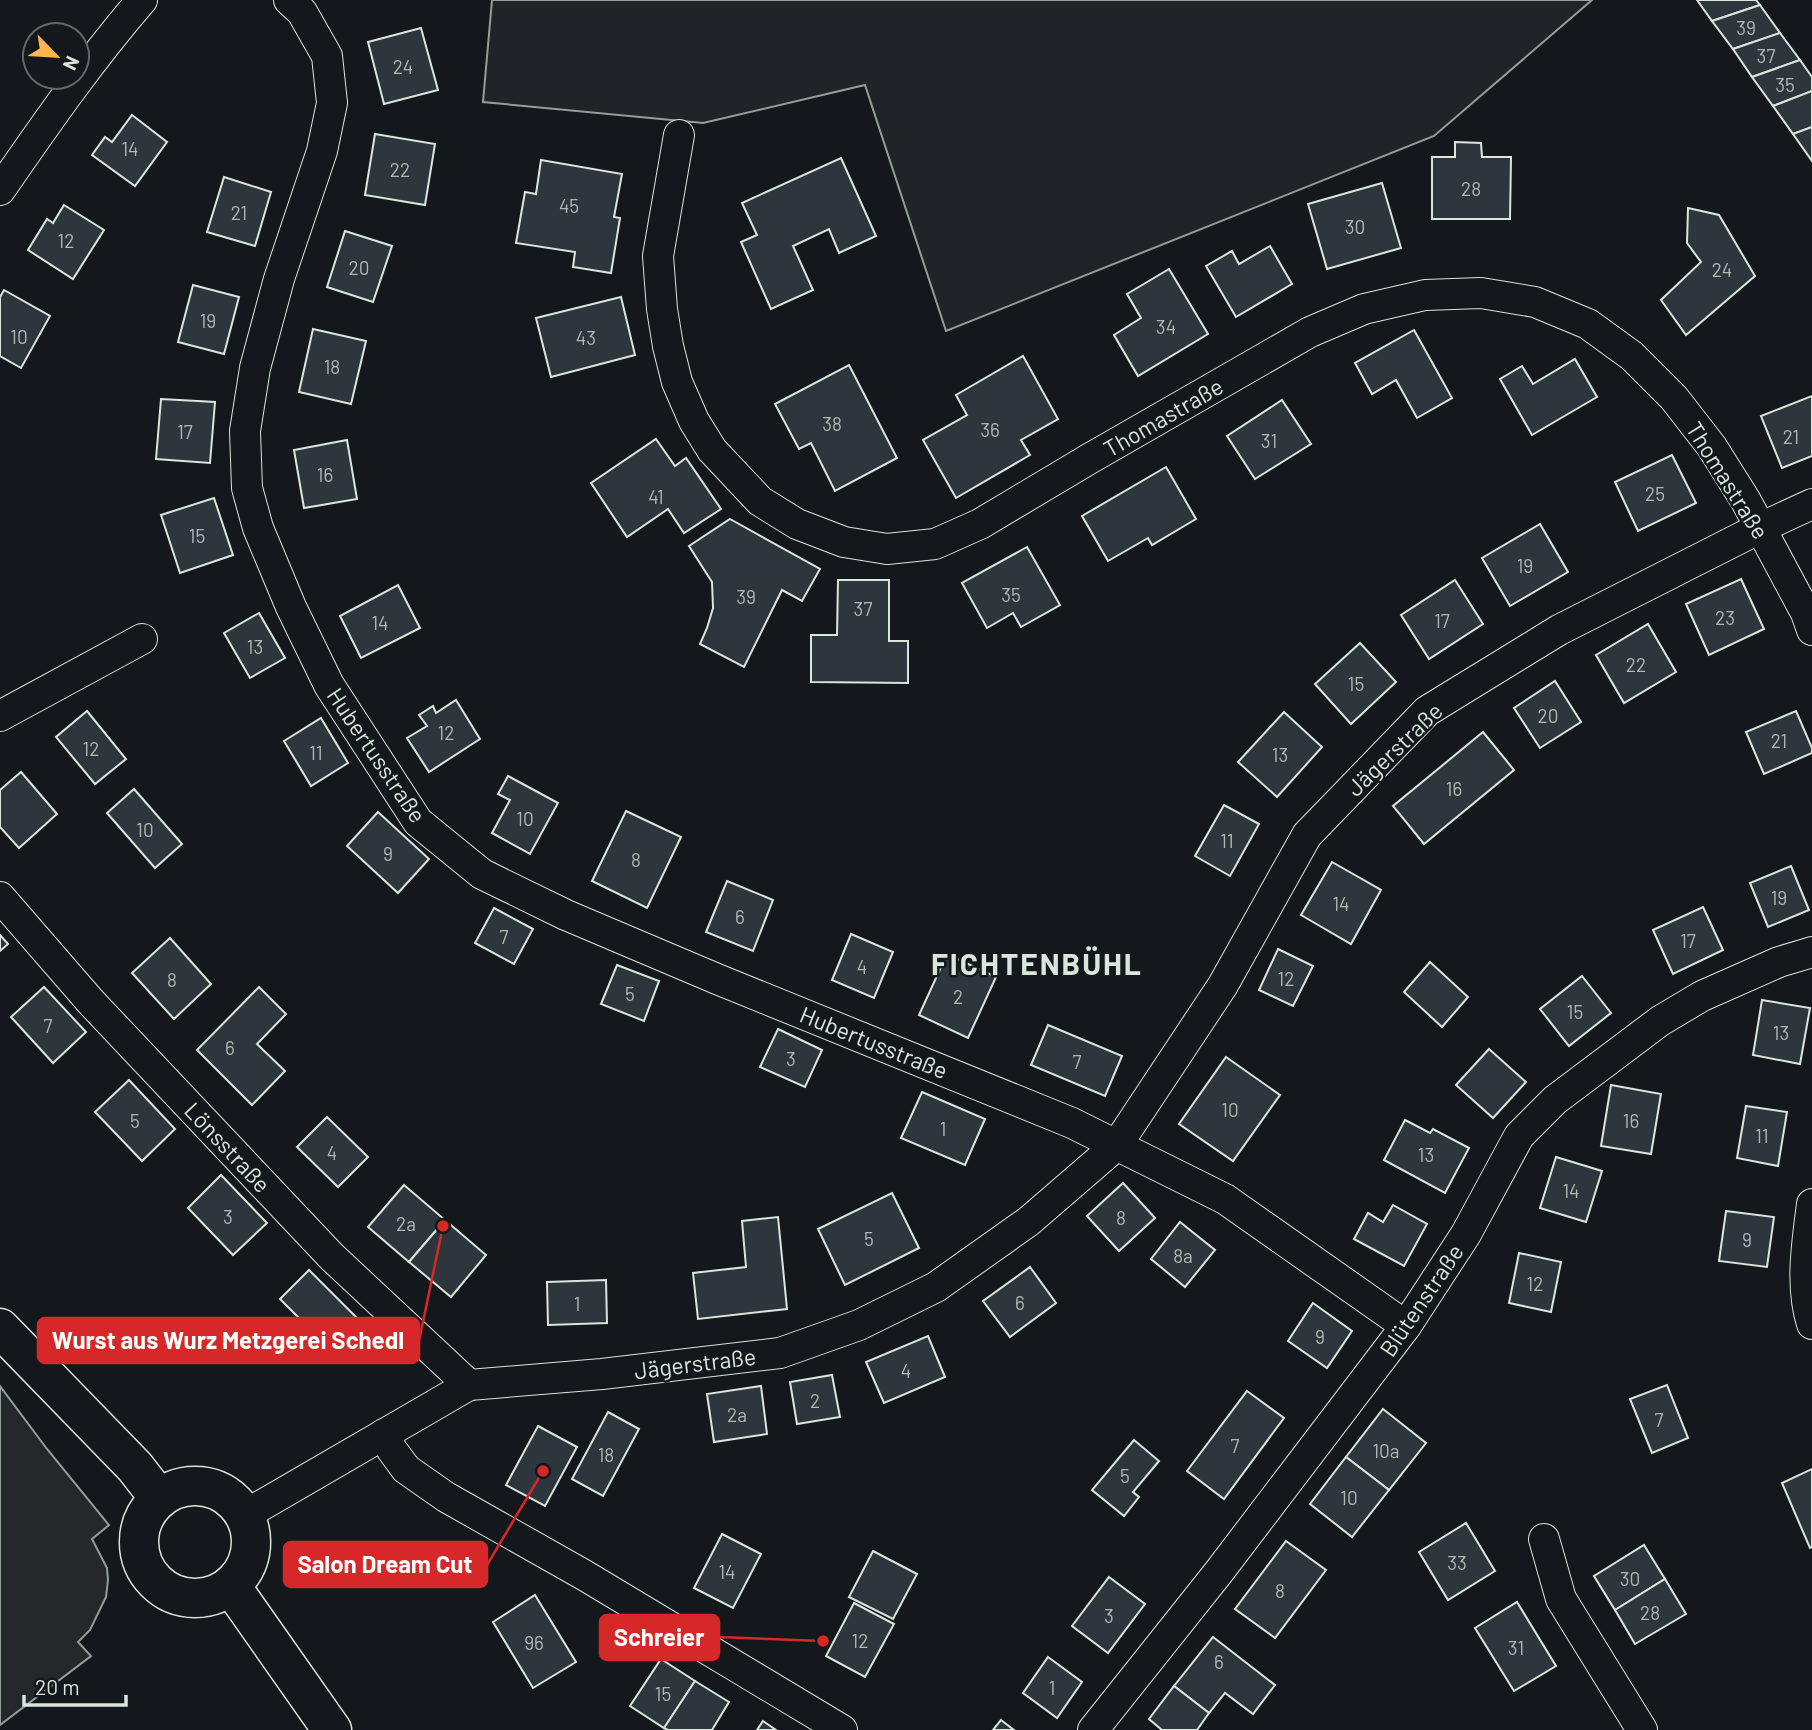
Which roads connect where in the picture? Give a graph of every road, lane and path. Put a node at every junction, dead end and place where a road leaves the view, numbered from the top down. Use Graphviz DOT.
graph roads {
  1 [pos="142,0"];
  2 [pos="289,0"];
  3 [pos="679,135"];
  4 [pos="0,190"];
  5 [pos="1812,504"];
  6 [pos="1760,528"];
  7 [pos="1812,630"];
  8 [pos="142,639"];
  9 [pos="0,716"];
  10 [pos="0,897"];
  11 [pos="1812,953"];
  12 [pos="1117,1145"];
  13 [pos="1812,1204"];
  14 [pos="1812,1324"];
  15 [pos="1406,1326"];
  16 [pos="0,1328"];
  17 [pos="469,1385"];
  18 [pos="384,1434"];
  19 [pos="159,1498"];
  20 [pos="245,1515"];
  21 [pos="1544,1539"];
  22 [pos="231,1586"];
  23 [pos="332,1730"];
  24 [pos="842,1730"];
  25 [pos="1094,1730"];
  26 [pos="1643,1730"];
  1 -- 4 [label="street"];
  2 -- 12 [label="street, Hubertusstraße"];
  3 -- 6 [label="street, Thomastraße"];
  5 -- 6 [label="street, Jägerstraße"];
  6 -- 7 [label="street, Thomastraße"];
  6 -- 12 [label="street, Jägerstraße"];
  8 -- 9 [label="street"];
  10 -- 17 [label="street, Lönsstraße"];
  11 -- 15 [label="street, Blütenstraße"];
  12 -- 15 [label="street"];
  12 -- 17 [label="street, Jägerstraße"];
  13 -- 14 [label="street"];
  15 -- 25 [label="street, Blütenstraße"];
  16 -- 19 [label="main road"];
  17 -- 18 [label="street, Jägerstraße"];
  18 -- 20 [label="street, Jägerstraße"];
  18 -- 24 [label="street"];
  19 -- 20 [label="main road"];
  19 -- 22 [label="main road"];
  20 -- 22 [label="main road"];
  21 -- 26 [label="street"];
  22 -- 23 [label="main road"];
}
